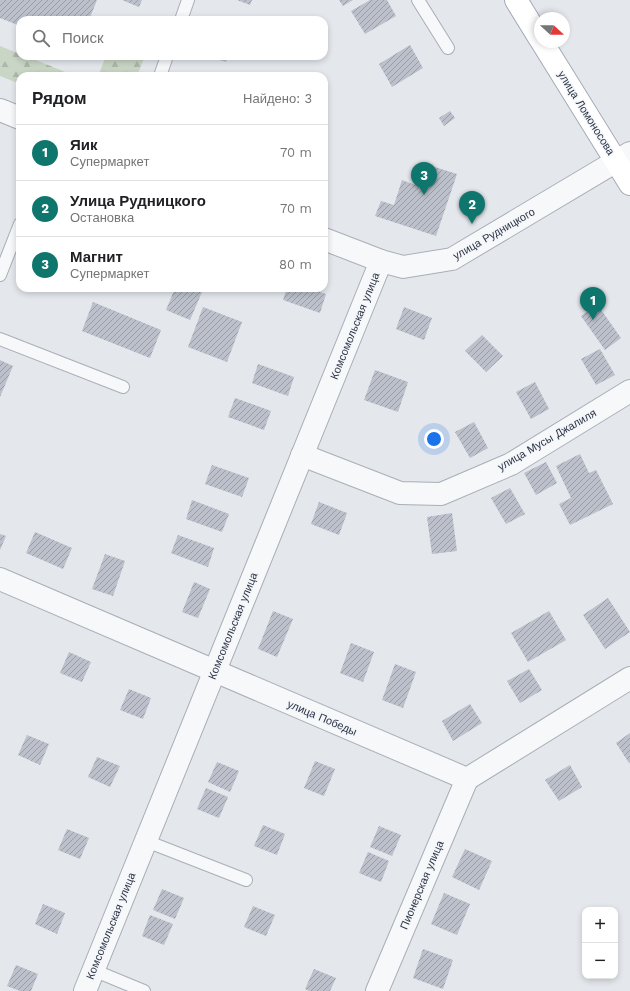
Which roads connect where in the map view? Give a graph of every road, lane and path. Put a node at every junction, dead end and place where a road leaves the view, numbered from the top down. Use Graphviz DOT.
graph roads {
  1 [pos="188,0"];
  2 [pos="418,0"];
  3 [pos="516,0"];
  4 [pos="182,16"];
  5 [pos="534,29"];
  6 [pos="448,48"];
  7 [pos="546,48"];
  8 [pos="166,60"];
  9 [pos="161,72"];
  10 [pos="0,110"];
  11 [pos="16,116"];
  12 [pos="623,157"];
  13 [pos="630,184"];
  14 [pos="16,234"];
  15 [pos="328,241"];
  16 [pos="381,261"];
  17 [pos="0,275"];
  18 [pos="0,339"];
  19 [pos="123,387"];
  20 [pos="630,391"];
  21 [pos="302,455"];
  22 [pos="0,580"];
  23 [pos="214,672"];
  24 [pos="630,678"];
  25 [pos="467,779"];
  26 [pos="146,841"];
  27 [pos="246,880"];
  28 [pos="93,970"];
  29 [pos="85,991"];
  30 [pos="144,991"];
  31 [pos="377,991"];
  1 -- 4 [label="lane"];
  2 -- 6 [label="lane"];
  3 -- 5 [label="main road"];
  7 -- 12 [label="main road, улица Ломоносова"];
  8 -- 9 [label="lane"];
  10 -- 11 [label="street"];
  12 -- 13 [label="main road, улица Ломоносова"];
  12 -- 16 [label="street, улица Рудницкого"];
  14 -- 17 [label="lane"];
  15 -- 16 [label="street, улица Рудницкого"];
  16 -- 21 [label="street, Комсомольская улица"];
  18 -- 19 [label="lane"];
  20 -- 21 [label="street, улица Мусы Джалиля"];
  21 -- 23 [label="street, Комсомольская улица"];
  22 -- 23 [label="street, улица Победы"];
  23 -- 25 [label="street, улица Победы"];
  23 -- 26 [label="street, Комсомольская улица"];
  24 -- 25 [label="street"];
  25 -- 31 [label="street, Пионерская улица"];
  26 -- 27 [label="lane"];
  26 -- 28 [label="street, Комсомольская улица"];
  28 -- 29 [label="street, Комсомольская улица"];
  28 -- 30 [label="lane"];
}
